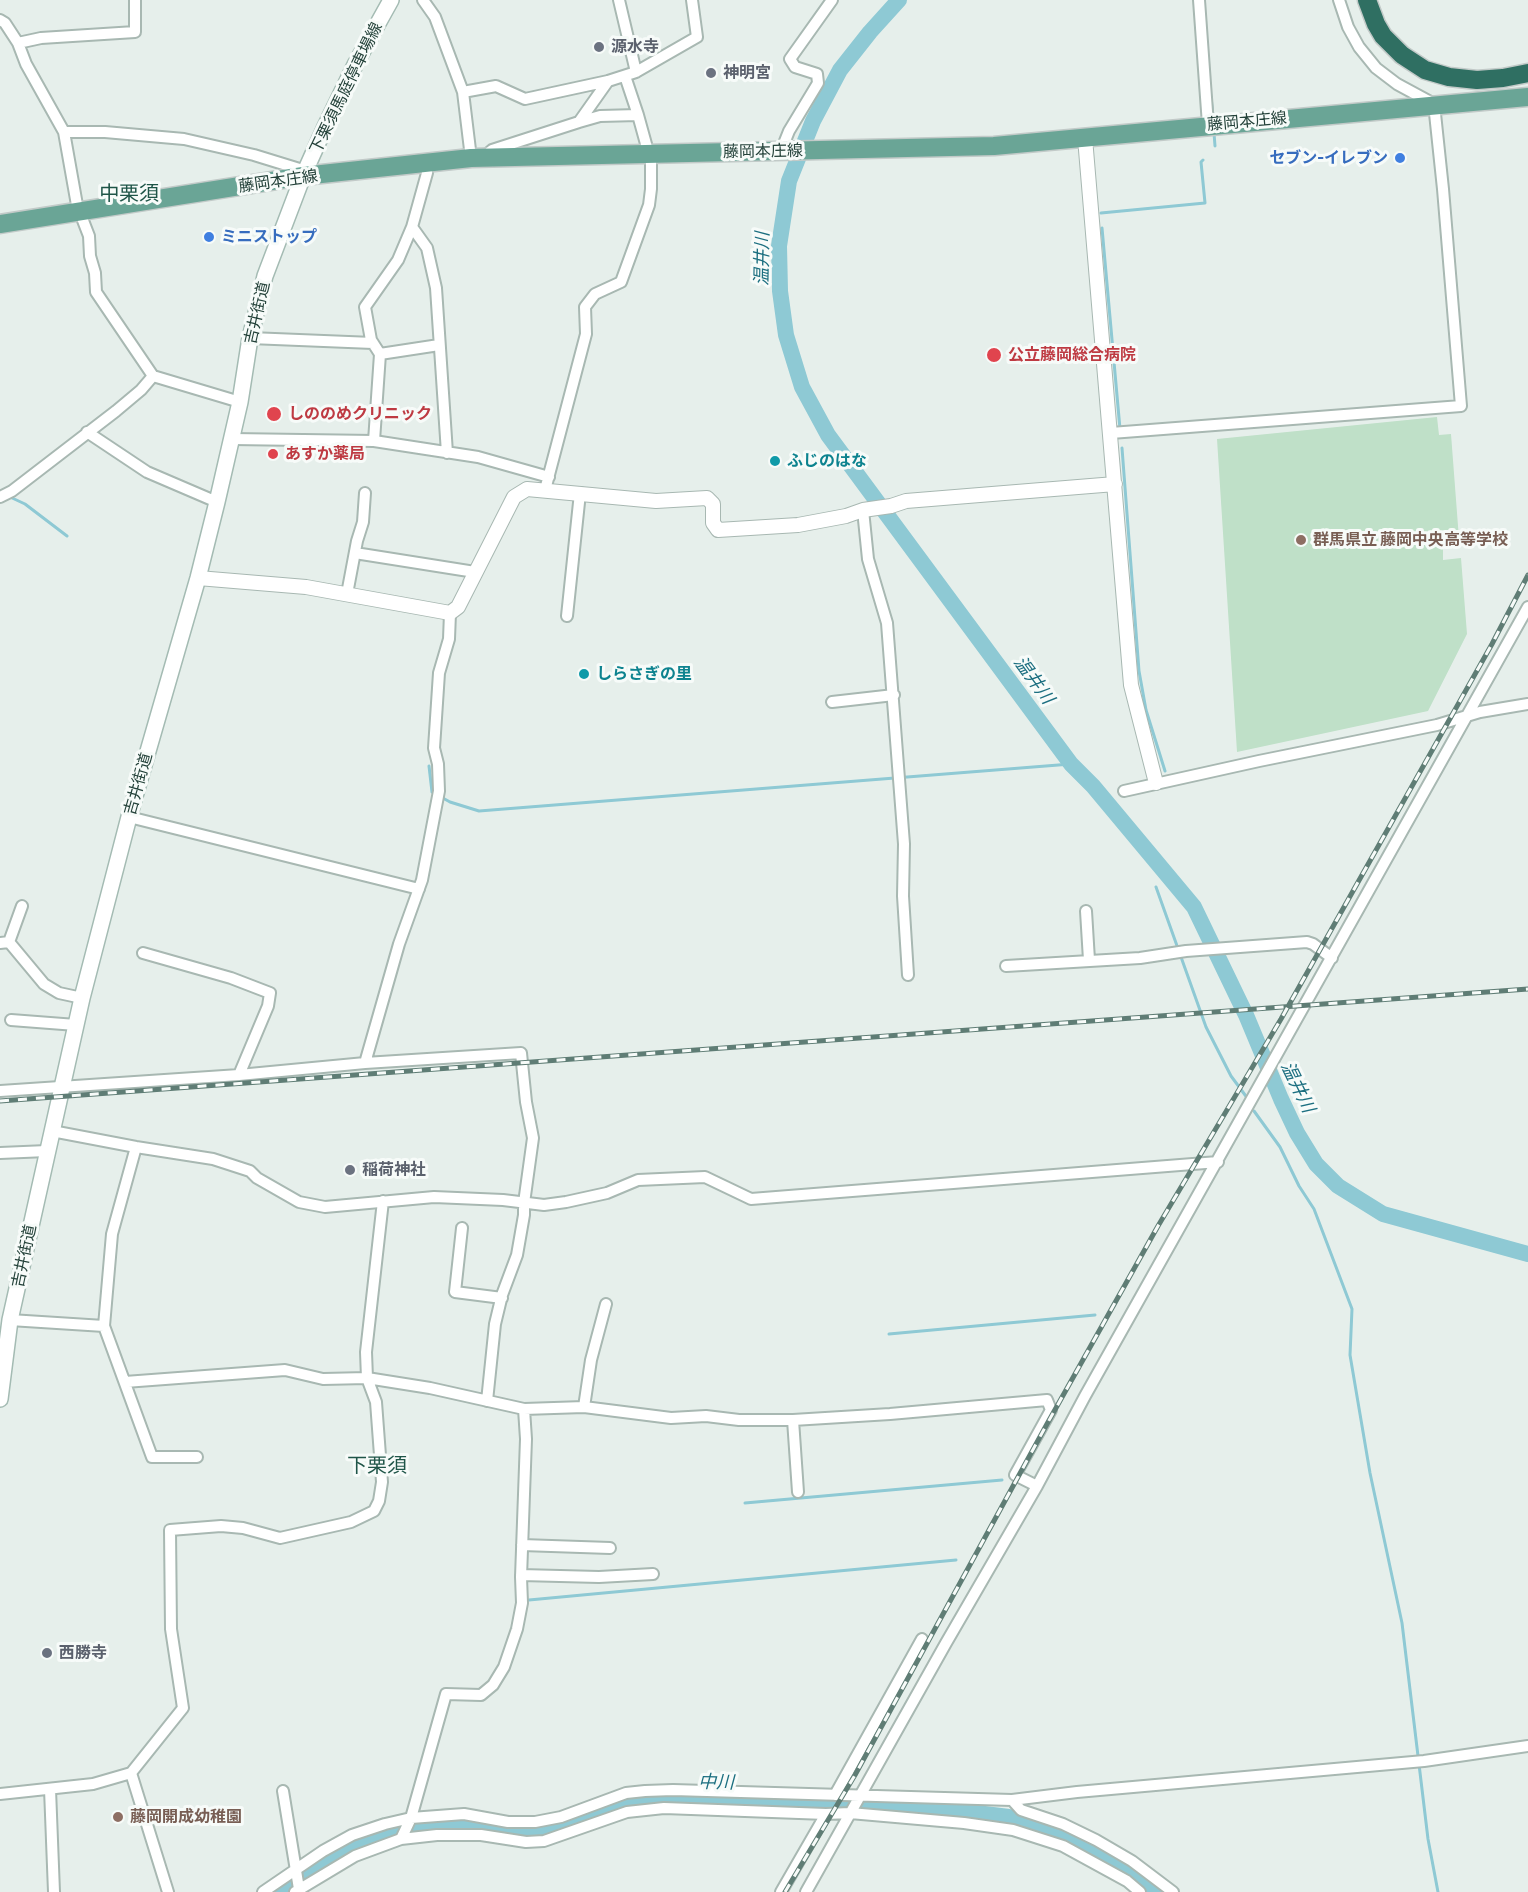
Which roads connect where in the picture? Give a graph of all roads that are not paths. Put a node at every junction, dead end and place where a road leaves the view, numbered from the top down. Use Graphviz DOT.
graph roads {
  1 [pos="135,0"];
  2 [pos="391,0"];
  3 [pos="423,0"];
  4 [pos="619,0"];
  5 [pos="692,0"];
  6 [pos="832,0"];
  7 [pos="1199,0"];
  8 [pos="1339,0"];
  9 [pos="1367,0"];
  10 [pos="1377,0"];
  11 [pos="0,20"];
  12 [pos="18,43"];
  13 [pos="1528,62"];
  14 [pos="636,72"];
  15 [pos="1528,73"];
  16 [pos="625,76"];
  17 [pos="608,81"];
  18 [pos="463,92"];
  19 [pos="1528,97"];
  20 [pos="1434,104"];
  21 [pos="638,115"];
  22 [pos="579,122"];
  23 [pos="1208,125"];
  24 [pos="64,132"];
  25 [pos="1085,138"];
  26 [pos="792,150"];
  27 [pos="647,154"];
  28 [pos="477,157"];
  29 [pos="426,162"];
  30 [pos="304,174"];
  31 [pos="79,212"];
  32 [pos="0,224"];
  33 [pos="412,226"];
  34 [pos="250,338"];
  35 [pos="374,343"];
  36 [pos="439,345"];
  37 [pos="380,354"];
  38 [pos="153,376"];
  39 [pos="240,402"];
  40 [pos="87,432"];
  41 [pos="1111,433"];
  42 [pos="232,439"];
  43 [pos="374,441"];
  44 [pos="447,453"];
  45 [pos="547,483"];
  46 [pos="1115,484"];
  47 [pos="365,493"];
  48 [pos="580,494"];
  49 [pos="0,497"];
  50 [pos="217,502"];
  51 [pos="863,510"];
  52 [pos="355,553"];
  53 [pos="475,572"];
  54 [pos="198,578"];
  55 [pos="347,594"];
  56 [pos="1528,607"];
  57 [pos="450,613"];
  58 [pos="567,616"];
  59 [pos="894,695"];
  60 [pos="832,702"];
  61 [pos="1528,704"];
  62 [pos="1468,715"];
  63 [pos="1156,783"];
  64 [pos="1124,791"];
  65 [pos="129,817"];
  66 [pos="419,890"];
  67 [pos="22,906"];
  68 [pos="1086,911"];
  69 [pos="5,943"];
  70 [pos="143,953"];
  71 [pos="1332,958"];
  72 [pos="1089,960"];
  73 [pos="1006,966"];
  74 [pos="908,975"];
  75 [pos="82,998"];
  76 [pos="11,1020"];
  77 [pos="76,1025"];
  78 [pos="364,1063"];
  79 [pos="239,1075"];
  80 [pos="62,1087"];
  81 [pos="0,1091"];
  82 [pos="52,1131"];
  83 [pos="136,1147"];
  84 [pos="47,1151"];
  85 [pos="0,1153"];
  86 [pos="1218,1162"];
  87 [pos="383,1201"];
  88 [pos="524,1203"];
  89 [pos="462,1228"];
  90 [pos="502,1298"];
  91 [pos="606,1304"];
  92 [pos="10,1320"];
  93 [pos="104,1326"];
  94 [pos="3,1360"];
  95 [pos="367,1378"];
  96 [pos="125,1382"];
  97 [pos="0,1399"];
  98 [pos="487,1401"];
  99 [pos="584,1407"];
  100 [pos="524,1409"];
  101 [pos="793,1420"];
  102 [pos="197,1457"];
  103 [pos="1037,1486"];
  104 [pos="798,1492"];
  105 [pos="522,1545"];
  106 [pos="610,1548"];
  107 [pos="521,1575"];
  108 [pos="653,1575"];
  109 [pos="922,1639"];
  110 [pos="1528,1746"];
  111 [pos="131,1773"];
  112 [pos="50,1789"];
  113 [pos="283,1791"];
  114 [pos="0,1794"];
  115 [pos="835,1795"];
  116 [pos="859,1796"];
  117 [pos="1012,1800"];
  118 [pos="826,1814"];
  119 [pos="850,1814"];
  120 [pos="411,1818"];
  121 [pos="401,1839"];
  122 [pos="297,1868"];
  123 [pos="297,1891"];
  124 [pos="54,1892"];
  125 [pos="168,1892"];
  126 [pos="263,1892"];
  127 [pos="781,1892"];
  128 [pos="806,1892"];
  129 [pos="1140,1892"];
  130 [pos="1173,1892"];
  1 -- 12 [label="street"];
  2 -- 30 [label="main road, 下栗須馬庭停車場線"];
  3 -- 18 [label="street"];
  4 -- 14 [label="street"];
  5 -- 14 [label="street"];
  6 -- 26 [label="street"];
  7 -- 23 [label="street"];
  8 -- 20 [label="street"];
  9 -- 15 [label="highway"];
  10 -- 13 [label="highway"];
  11 -- 12 [label="street"];
  12 -- 24 [label="street"];
  14 -- 16 [label="street"];
  16 -- 17 [label="street"];
  16 -- 21 [label="street"];
  17 -- 18 [label="street"];
  17 -- 22 [label="street"];
  18 -- 28 [label="street"];
  19 -- 20 [label="main road, 藤岡本庄線"];
  20 -- 23 [label="main road, 藤岡本庄線"];
  20 -- 41 [label="street"];
  21 -- 22 [label="street"];
  21 -- 27 [label="street"];
  22 -- 28 [label="street"];
  23 -- 25 [label="main road, 藤岡本庄線"];
  24 -- 30 [label="street"];
  24 -- 31 [label="street"];
  25 -- 26 [label="main road, 藤岡本庄線"];
  25 -- 41 [label="street"];
  26 -- 27 [label="main road, 藤岡本庄線"];
  27 -- 28 [label="main road, 藤岡本庄線"];
  27 -- 45 [label="street"];
  28 -- 29 [label="main road, 藤岡本庄線"];
  29 -- 30 [label="main road, 藤岡本庄線"];
  29 -- 33 [label="street"];
  30 -- 31 [label="main road, 藤岡本庄線"];
  30 -- 34 [label="main road, 吉井街道"];
  31 -- 32 [label="main road, 藤岡本庄線"];
  31 -- 38 [label="street"];
  33 -- 35 [label="street"];
  33 -- 36 [label="street"];
  34 -- 35 [label="street"];
  34 -- 39 [label="main road, 吉井街道"];
  35 -- 37 [label="street"];
  36 -- 37 [label="street"];
  36 -- 44 [label="street"];
  37 -- 43 [label="street"];
  38 -- 39 [label="street"];
  38 -- 40 [label="street"];
  39 -- 42 [label="main road, 吉井街道"];
  40 -- 49 [label="street"];
  40 -- 50 [label="street"];
  41 -- 46 [label="street"];
  42 -- 43 [label="street"];
  42 -- 50 [label="main road, 吉井街道"];
  43 -- 44 [label="street"];
  44 -- 45 [label="street"];
  45 -- 48 [label="street"];
  45 -- 53 [label="street"];
  46 -- 51 [label="street"];
  46 -- 63 [label="street"];
  47 -- 52 [label="street"];
  48 -- 51 [label="street"];
  48 -- 58 [label="street"];
  50 -- 54 [label="main road, 吉井街道"];
  51 -- 59 [label="street"];
  52 -- 53 [label="street"];
  52 -- 55 [label="street"];
  53 -- 57 [label="street"];
  54 -- 55 [label="street"];
  54 -- 65 [label="main road, 吉井街道"];
  55 -- 57 [label="street"];
  56 -- 62 [label="street"];
  57 -- 66 [label="street"];
  59 -- 60 [label="street"];
  59 -- 74 [label="street"];
  61 -- 62 [label="street"];
  62 -- 63 [label="street"];
  62 -- 71 [label="street"];
  63 -- 64 [label="street"];
  65 -- 66 [label="street"];
  65 -- 75 [label="main road, 吉井街道"];
  66 -- 78 [label="street"];
  67 -- 69 [label="street"];
  68 -- 72 [label="street"];
  69 -- 75 [label="street"];
  70 -- 79 [label="street"];
  71 -- 72 [label="street"];
  71 -- 86 [label="street"];
  72 -- 73 [label="street"];
  75 -- 77 [label="main road, 吉井街道"];
  76 -- 77 [label="street"];
  77 -- 80 [label="main road, 吉井街道"];
  78 -- 79 [label="street"];
  78 -- 88 [label="street"];
  79 -- 80 [label="street"];
  80 -- 81 [label="street"];
  80 -- 82 [label="main road, 吉井街道"];
  82 -- 83 [label="street"];
  82 -- 84 [label="main road, 吉井街道"];
  83 -- 87 [label="street"];
  83 -- 93 [label="street"];
  84 -- 85 [label="street"];
  84 -- 92 [label="main road, 吉井街道"];
  86 -- 88 [label="street"];
  86 -- 103 [label="street"];
  87 -- 88 [label="street"];
  87 -- 95 [label="street"];
  88 -- 90 [label="street"];
  89 -- 90 [label="street"];
  90 -- 98 [label="street"];
  91 -- 99 [label="street"];
  92 -- 93 [label="street"];
  92 -- 94 [label="main road, 吉井街道"];
  93 -- 96 [label="street"];
  94 -- 97 [label="main road, 吉井街道"];
  95 -- 96 [label="street"];
  95 -- 98 [label="street"];
  95 -- 111 [label="street"];
  96 -- 102 [label="street"];
  98 -- 100 [label="street"];
  99 -- 100 [label="street"];
  99 -- 101 [label="street"];
  100 -- 105 [label="street"];
  101 -- 103 [label="street"];
  101 -- 104 [label="street"];
  103 -- 116 [label="street"];
  105 -- 106 [label="street"];
  105 -- 107 [label="street"];
  107 -- 108 [label="street"];
  107 -- 120 [label="street"];
  109 -- 115 [label="street"];
  110 -- 117 [label="street"];
  111 -- 112 [label="street"];
  111 -- 125 [label="street"];
  112 -- 114 [label="street"];
  112 -- 124 [label="street"];
  113 -- 122 [label="street"];
  115 -- 116 [label="street"];
  115 -- 120 [label="street"];
  116 -- 117 [label="street"];
  116 -- 119 [label="street"];
  117 -- 130 [label="street"];
  118 -- 119 [label="street"];
  118 -- 121 [label="street"];
  118 -- 127 [label="street"];
  119 -- 128 [label="street"];
  119 -- 129 [label="street"];
  120 -- 121 [label="street"];
  120 -- 122 [label="street"];
  121 -- 123 [label="street"];
  122 -- 123 [label="street"];
  122 -- 126 [label="street"];
}
